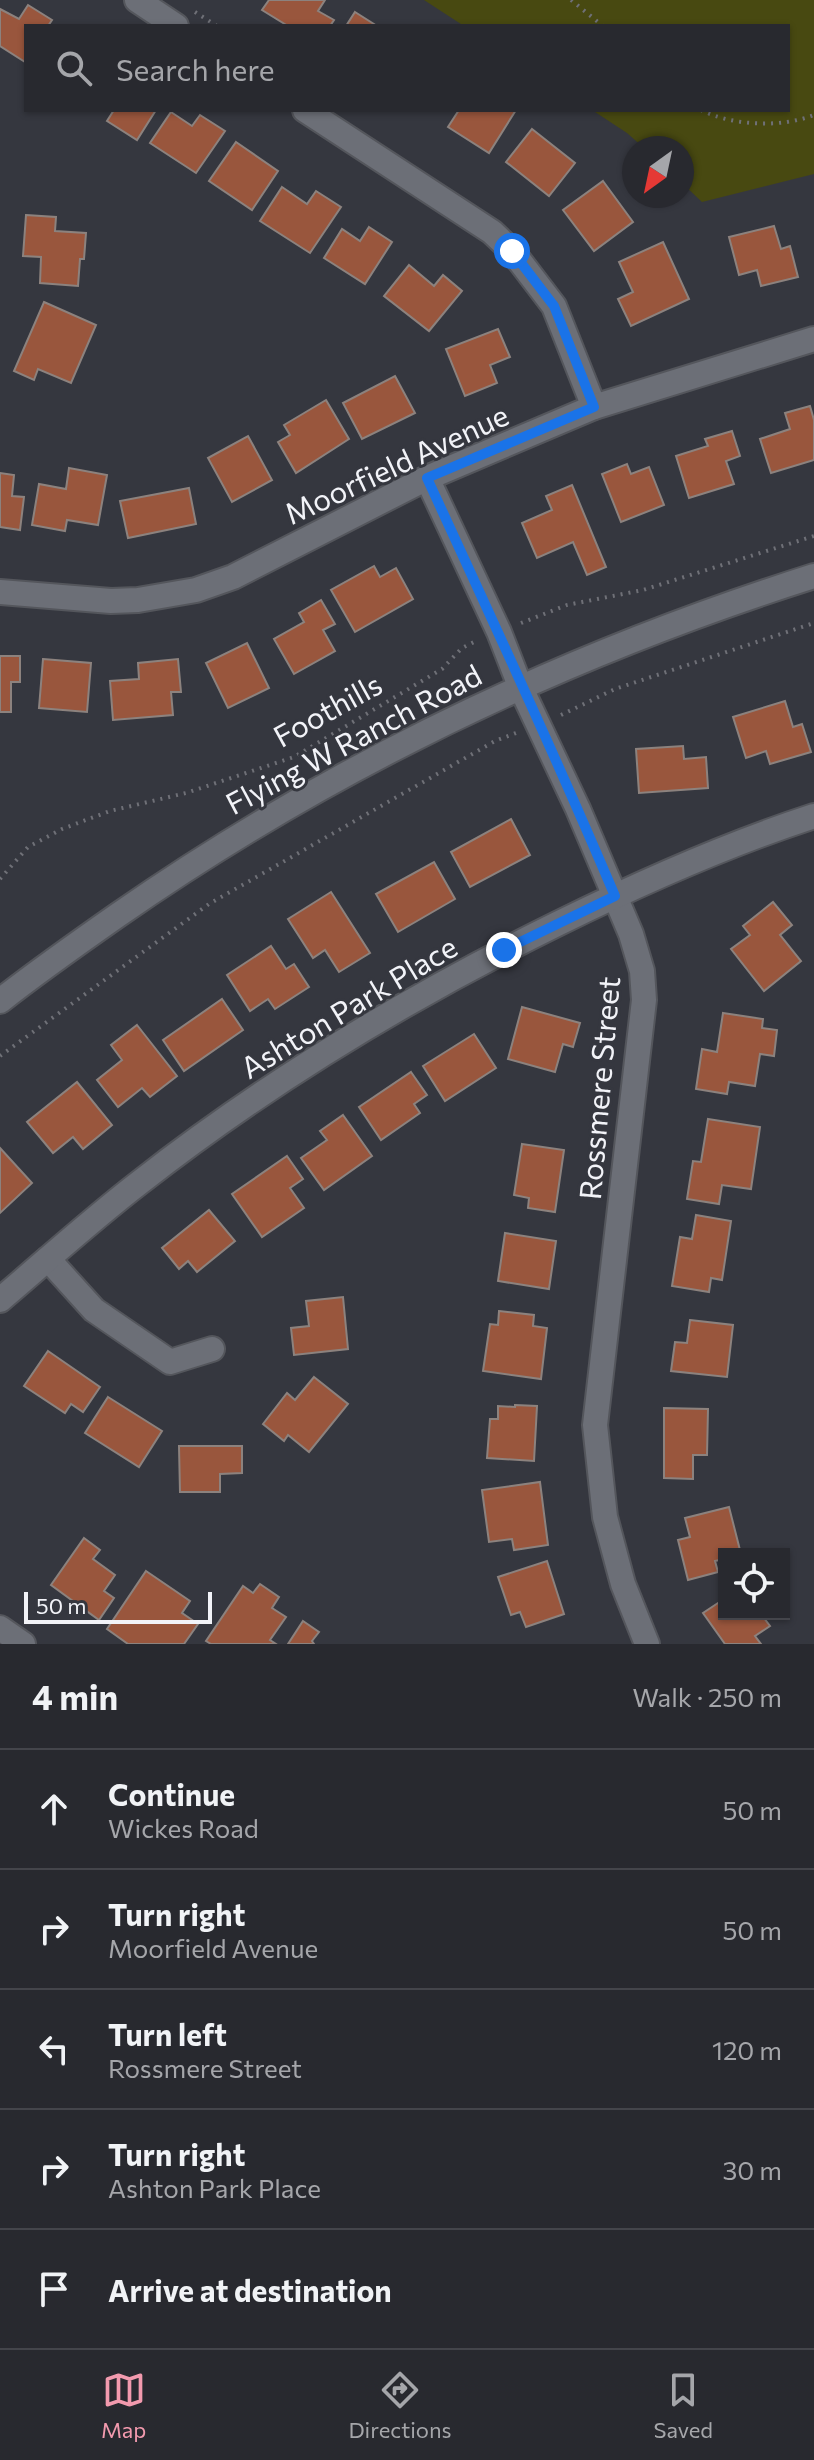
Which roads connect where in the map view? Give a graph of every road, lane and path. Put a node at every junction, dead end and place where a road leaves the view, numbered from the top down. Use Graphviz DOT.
graph roads {
  1 [pos="137,0"];
  2 [pos="571,0"];
  3 [pos="173,24"];
  4 [pos="601,24"];
  5 [pos="308,112"];
  6 [pos="708,112"];
  7 [pos="814,115"];
  8 [pos="814,339"];
  9 [pos="594,407"];
  10 [pos="427,478"];
  11 [pos="814,536"];
  12 [pos="814,576"];
  13 [pos="0,592"];
  14 [pos="814,623"];
  15 [pos="499,632"];
  16 [pos="520,686"];
  17 [pos="538,724"];
  18 [pos="814,816"];
  19 [pos="0,879"];
  20 [pos="615,896"];
  21 [pos="0,1001"];
  22 [pos="0,1056"];
  23 [pos="48,1259"];
  24 [pos="0,1300"];
  25 [pos="212,1349"];
  26 [pos="0,1628"];
  27 [pos="23,1644"];
  28 [pos="647,1644"];
  1 -- 3 [label="street"];
  2 -- 4 [label="path"];
  5 -- 9 [label="street"];
  6 -- 7 [label="path"];
  8 -- 9 [label="street, Moorfield Avenue"];
  9 -- 10 [label="street, Moorfield Avenue"];
  10 -- 13 [label="street, Moorfield Avenue"];
  10 -- 15 [label="street, Rossmere Street"];
  11 -- 15 [label="path, Foothills"];
  12 -- 16 [label="street, Flying W Ranch Road"];
  14 -- 17 [label="path"];
  15 -- 16 [label="street, Rossmere Street"];
  15 -- 19 [label="path, Foothills"];
  16 -- 17 [label="street, Rossmere Street"];
  16 -- 21 [label="street, Flying W Ranch Road"];
  17 -- 20 [label="street, Rossmere Street"];
  17 -- 22 [label="path"];
  18 -- 20 [label="street, Ashton Park Place"];
  20 -- 23 [label="street, Ashton Park Place"];
  20 -- 28 [label="street, Rossmere Street"];
  23 -- 24 [label="street, Ashton Park Place"];
  23 -- 25 [label="street"];
  26 -- 27 [label="street"];
}
